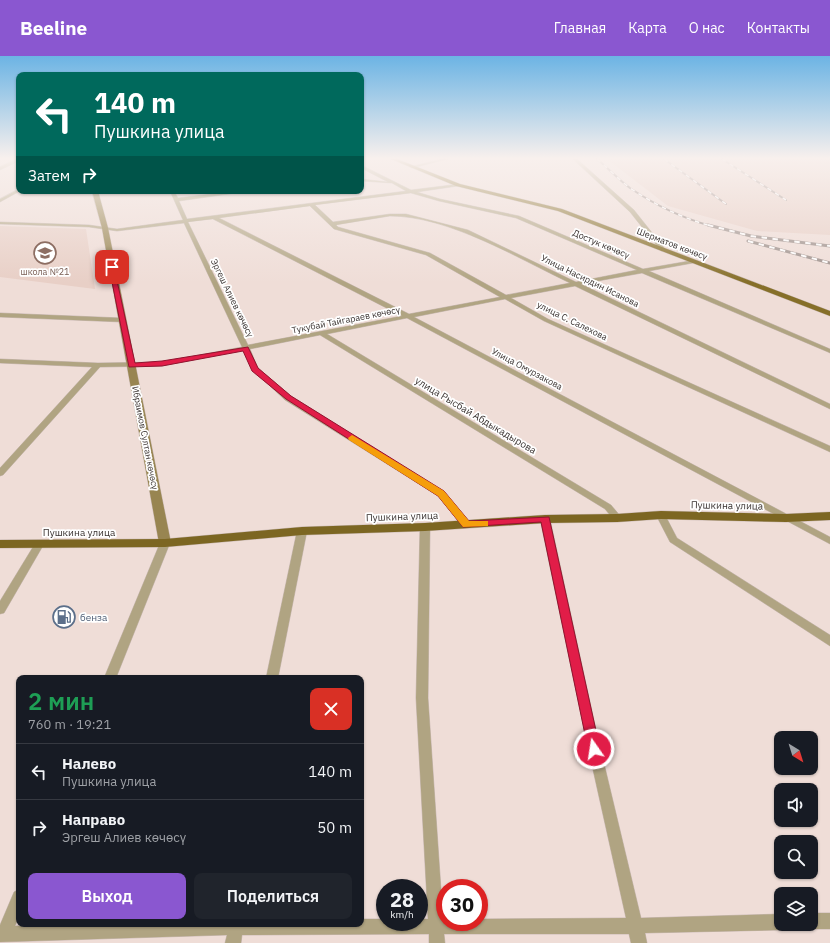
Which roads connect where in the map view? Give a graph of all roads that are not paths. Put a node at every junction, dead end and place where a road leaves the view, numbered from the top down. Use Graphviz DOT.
graph roads {
  1 [pos="98,200"];
  2 [pos="175,200"];
  3 [pos="337,200"];
  4 [pos="441,200"];
  5 [pos="521,200"];
  6 [pos="620,200"];
  7 [pos="312,204"];
  8 [pos="212,217"];
  9 [pos="185,221"];
  10 [pos="0,223"];
  11 [pos="332,224"];
  12 [pos="105,228"];
  13 [pos="663,250"];
  14 [pos="692,262"];
  15 [pos="643,271"];
  16 [pos="577,284"];
  17 [pos="505,297"];
  18 [pos="830,314"];
  19 [pos="0,315"];
  20 [pos="409,317"];
  21 [pos="122,320"];
  22 [pos="321,333"];
  23 [pos="246,348"];
  24 [pos="830,351"];
  25 [pos="0,361"];
  26 [pos="8,361"];
  27 [pos="98,365"];
  28 [pos="132,365"];
  29 [pos="0,369"];
  30 [pos="830,407"];
  31 [pos="830,449"];
  32 [pos="0,473"];
  33 [pos="661,515"];
  34 [pos="830,516"];
  35 [pos="617,518"];
  36 [pos="786,518"];
  37 [pos="545,519"];
  38 [pos="466,525"];
  39 [pos="426,527"];
  40 [pos="302,531"];
  41 [pos="830,541"];
  42 [pos="165,543"];
  43 [pos="0,544"];
  44 [pos="39,544"];
  45 [pos="0,610"];
  46 [pos="830,641"];
  47 [pos="111,675"];
  48 [pos="273,675"];
  49 [pos="16,904"];
  50 [pos="818,921"];
  51 [pos="830,921"];
  52 [pos="774,922"];
  53 [pos="635,926"];
  54 [pos="210,927"];
  55 [pos="226,927"];
  56 [pos="249,927"];
  57 [pos="2,934"];
  58 [pos="437,935"];
  59 [pos="37,938"];
  60 [pos="233,943"];
  61 [pos="640,943"];
  1 -- 12 [label="main road, Ибраимов Султан көчөсү"];
  2 -- 9 [label="street, Эргеш Алиев көчөсү"];
  3 -- 7 [label="street"];
  4 -- 15 [label="street, Достук көчөсү"];
  5 -- 13 [label="main road, Шерматов көчөсү"];
  6 -- 13 [label="street"];
  7 -- 8 [label="street"];
  7 -- 11 [label="street, улица С. Салехова"];
  8 -- 9 [label="street"];
  8 -- 20 [label="street, Улица Омурзакова"];
  9 -- 12 [label="street"];
  9 -- 23 [label="street, Эргеш Алиев көчөсү"];
  10 -- 12 [label="street"];
  11 -- 16 [label="street, Улица Насирдин Исанова"];
  11 -- 17 [label="street, улица С. Салехова"];
  12 -- 21 [label="main road, Ибраимов Султан көчөсү"];
  13 -- 14 [label="main road, Шерматов көчөсү"];
  14 -- 15 [label="street, Тукубай Тайгараев көчөсү"];
  14 -- 18 [label="main road, Шерматов көчөсү"];
  15 -- 16 [label="street, Тукубай Тайгараев көчөсү"];
  15 -- 24 [label="street, Достук көчөсү"];
  16 -- 17 [label="street, Тукубай Тайгараев көчөсү"];
  16 -- 30 [label="street, Улица Насирдин Исанова"];
  17 -- 20 [label="street, Тукубай Тайгараев көчөсү"];
  17 -- 31 [label="street, улица С. Салехова"];
  19 -- 21 [label="street"];
  20 -- 22 [label="street, Тукубай Тайгараев көчөсү"];
  20 -- 36 [label="street, Улица Омурзакова"];
  21 -- 28 [label="main road, Ибраимов Султан көчөсү"];
  22 -- 23 [label="street, Тукубай Тайгараев көчөсү"];
  22 -- 35 [label="street, улица Рысбай Абдыкадырова"];
  23 -- 28 [label="street, Тукубай Тайгараев көчөсү"];
  23 -- 38 [label="street, Эргеш Алиев көчөсү"];
  25 -- 26 [label="street, Тукубай Тайгараев көчөсү"];
  26 -- 27 [label="street, Тукубай Тайгараев көчөсү"];
  26 -- 29 [label="street"];
  27 -- 28 [label="street, Тукубай Тайгараев көчөсү"];
  27 -- 32 [label="street"];
  28 -- 42 [label="main road, Ибраимов Султан көчөсү"];
  33 -- 35 [label="highway, Пушкина улица"];
  33 -- 36 [label="highway, Пушкина улица"];
  33 -- 46 [label="street"];
  34 -- 36 [label="highway, Пушкина улица"];
  35 -- 37 [label="highway, Пушкина улица"];
  36 -- 41 [label="street, Улица Омурзакова"];
  37 -- 38 [label="highway, Пушкина улица"];
  37 -- 53 [label="street"];
  38 -- 39 [label="highway, Пушкина улица"];
  39 -- 40 [label="highway, Пушкина улица"];
  39 -- 58 [label="street"];
  40 -- 42 [label="highway, Пушкина улица"];
  40 -- 48 [label="street"];
  42 -- 44 [label="highway, Пушкина улица"];
  42 -- 47 [label="street"];
  43 -- 44 [label="highway, Пушкина улица"];
  44 -- 45 [label="street"];
  49 -- 57 [label="street"];
  50 -- 51 [label="street"];
  52 -- 53 [label="street"];
  53 -- 58 [label="street"];
  53 -- 61 [label="street"];
  54 -- 59 [label="street"];
  55 -- 60 [label="street"];
  56 -- 58 [label="street"];
  57 -- 59 [label="street"];
}
